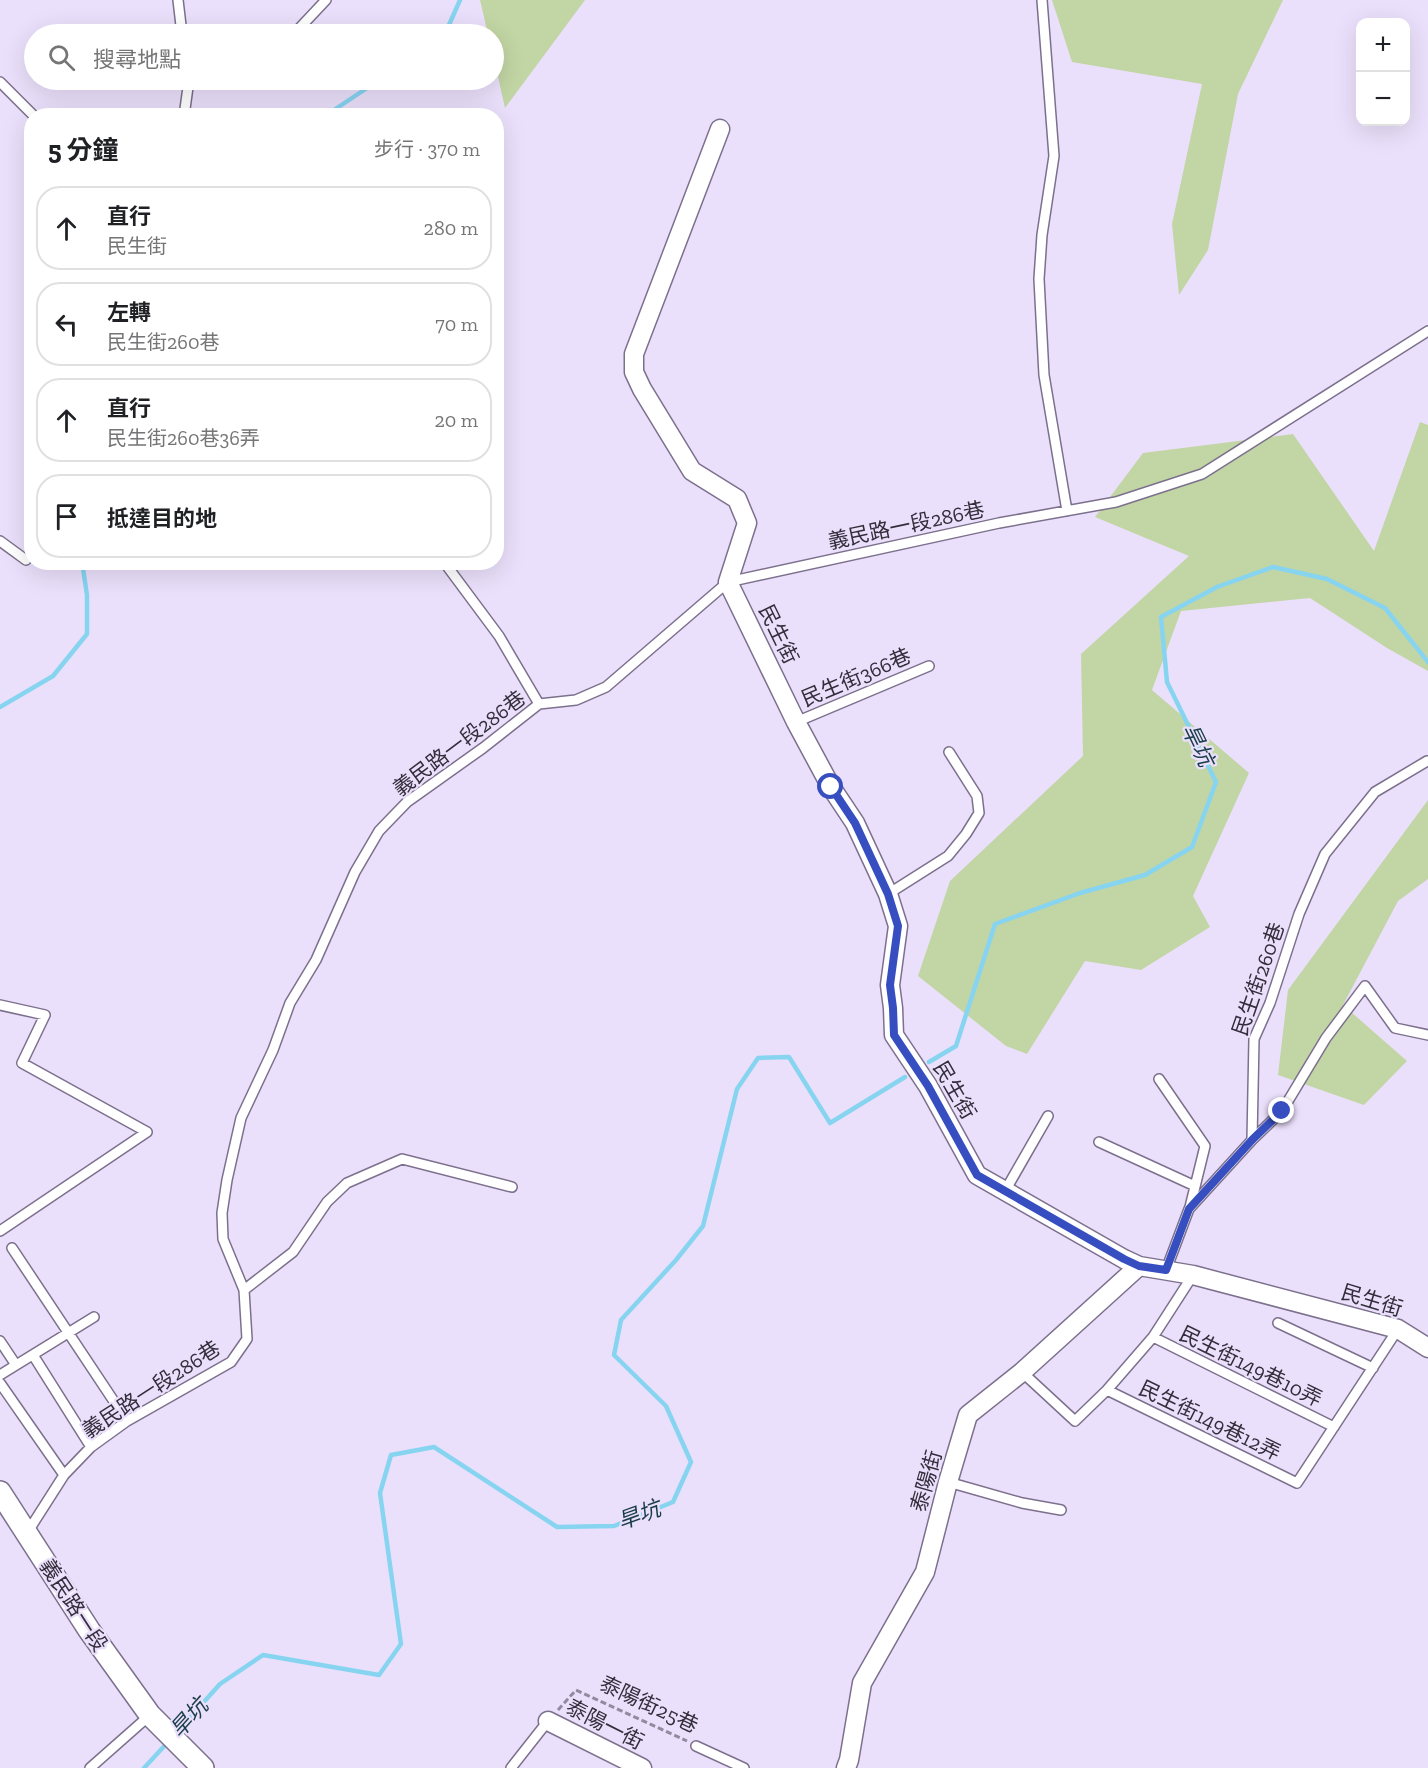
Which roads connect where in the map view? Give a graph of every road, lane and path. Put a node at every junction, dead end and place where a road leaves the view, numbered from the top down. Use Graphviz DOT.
graph roads {
  1 [pos="178,0"];
  2 [pos="326,0"];
  3 [pos="1042,0"];
  4 [pos="181,24"];
  5 [pos="303,24"];
  6 [pos="0,82"];
  7 [pos="188,90"];
  8 [pos="26,108"];
  9 [pos="185,108"];
  10 [pos="720,129"];
  11 [pos="1428,331"];
  12 [pos="1067,511"];
  13 [pos="0,541"];
  14 [pos="24,559"];
  15 [pos="450,570"];
  16 [pos="728,582"];
  17 [pos="929,666"];
  18 [pos="539,704"];
  19 [pos="796,722"];
  20 [pos="949,752"];
  21 [pos="1427,760"];
  22 [pos="888,894"];
  23 [pos="0,1005"];
  24 [pos="1428,1035"];
  25 [pos="1159,1079"];
  26 [pos="1048,1116"];
  27 [pos="1252,1140"];
  28 [pos="1099,1142"];
  29 [pos="1195,1186"];
  30 [pos="512,1187"];
  31 [pos="1005,1191"];
  32 [pos="1189,1209"];
  33 [pos="0,1231"];
  34 [pos="12,1248"];
  35 [pos="1139,1266"];
  36 [pos="1166,1270"];
  37 [pos="1193,1275"];
  38 [pos="244,1290"];
  39 [pos="94,1317"];
  40 [pos="1278,1323"];
  41 [pos="1398,1329"];
  42 [pos="68,1333"];
  43 [pos="1153,1337"];
  44 [pos="0,1341"];
  45 [pos="1428,1348"];
  46 [pos="33,1355"];
  47 [pos="16,1365"];
  48 [pos="1372,1368"];
  49 [pos="1022,1372"];
  50 [pos="0,1375"];
  51 [pos="0,1383"];
  52 [pos="1107,1390"];
  53 [pos="127,1421"];
  54 [pos="1334,1427"];
  55 [pos="91,1447"];
  56 [pos="64,1475"];
  57 [pos="948,1482"];
  58 [pos="0,1492"];
  59 [pos="1061,1510"];
  60 [pos="27,1533"];
  61 [pos="150,1715"];
  62 [pos="548,1721"];
  63 [pos="696,1746"];
  64 [pos="90,1768"];
  65 [pos="203,1768"];
  66 [pos="511,1768"];
  67 [pos="642,1768"];
  68 [pos="744,1768"];
  69 [pos="846,1768"];
  1 -- 4 [label="lane"];
  2 -- 5 [label="lane"];
  3 -- 12 [label="lane"];
  6 -- 8 [label="lane"];
  7 -- 9 [label="lane"];
  10 -- 16 [label="street"];
  11 -- 12 [label="lane, 義民路一段286巷"];
  12 -- 16 [label="lane, 義民路一段286巷"];
  13 -- 14 [label="lane"];
  15 -- 18 [label="lane"];
  16 -- 18 [label="lane, 義民路一段286巷"];
  16 -- 19 [label="street, 民生街"];
  17 -- 19 [label="lane, 民生街366巷"];
  18 -- 38 [label="lane, 義民路一段286巷"];
  19 -- 22 [label="street, 民生街"];
  20 -- 22 [label="lane"];
  21 -- 27 [label="lane, 民生街260巷"];
  22 -- 31 [label="street, 民生街"];
  23 -- 33 [label="lane"];
  24 -- 27 [label="lane"];
  25 -- 29 [label="lane"];
  26 -- 31 [label="lane"];
  27 -- 32 [label="lane"];
  28 -- 29 [label="lane"];
  29 -- 32 [label="lane"];
  30 -- 38 [label="lane"];
  31 -- 35 [label="street, 民生街"];
  32 -- 36 [label="lane"];
  34 -- 42 [label="lane"];
  35 -- 36 [label="street, 民生街"];
  35 -- 49 [label="street, 泰陽街"];
  36 -- 37 [label="street, 民生街"];
  37 -- 41 [label="street, 民生街"];
  37 -- 43 [label="lane"];
  38 -- 53 [label="lane, 義民路一段286巷"];
  39 -- 42 [label="lane"];
  40 -- 48 [label="lane"];
  41 -- 45 [label="street, 民生街"];
  41 -- 48 [label="lane"];
  42 -- 46 [label="lane"];
  42 -- 53 [label="lane"];
  43 -- 52 [label="lane"];
  43 -- 54 [label="lane, 民生街149巷10弄"];
  44 -- 47 [label="lane"];
  46 -- 47 [label="lane"];
  46 -- 55 [label="lane"];
  47 -- 50 [label="lane"];
  48 -- 54 [label="lane"];
  49 -- 52 [label="lane"];
  49 -- 57 [label="street, 泰陽街"];
  51 -- 56 [label="lane"];
  52 -- 54 [label="lane, 民生街149巷12弄"];
  53 -- 55 [label="lane, 義民路一段286巷"];
  55 -- 56 [label="lane, 義民路一段286巷"];
  56 -- 60 [label="lane, 義民路一段286巷"];
  57 -- 59 [label="lane"];
  57 -- 69 [label="street, 泰陽街"];
  58 -- 60 [label="street, 義民路一段"];
  60 -- 61 [label="street, 義民路一段"];
  61 -- 64 [label="lane"];
  61 -- 65 [label="street, 義民路一段"];
  62 -- 63 [label="path, 泰陽街25巷"];
  62 -- 66 [label="lane"];
  62 -- 67 [label="street, 泰陽一街"];
  63 -- 68 [label="lane, 泰陽街25巷"];
}
